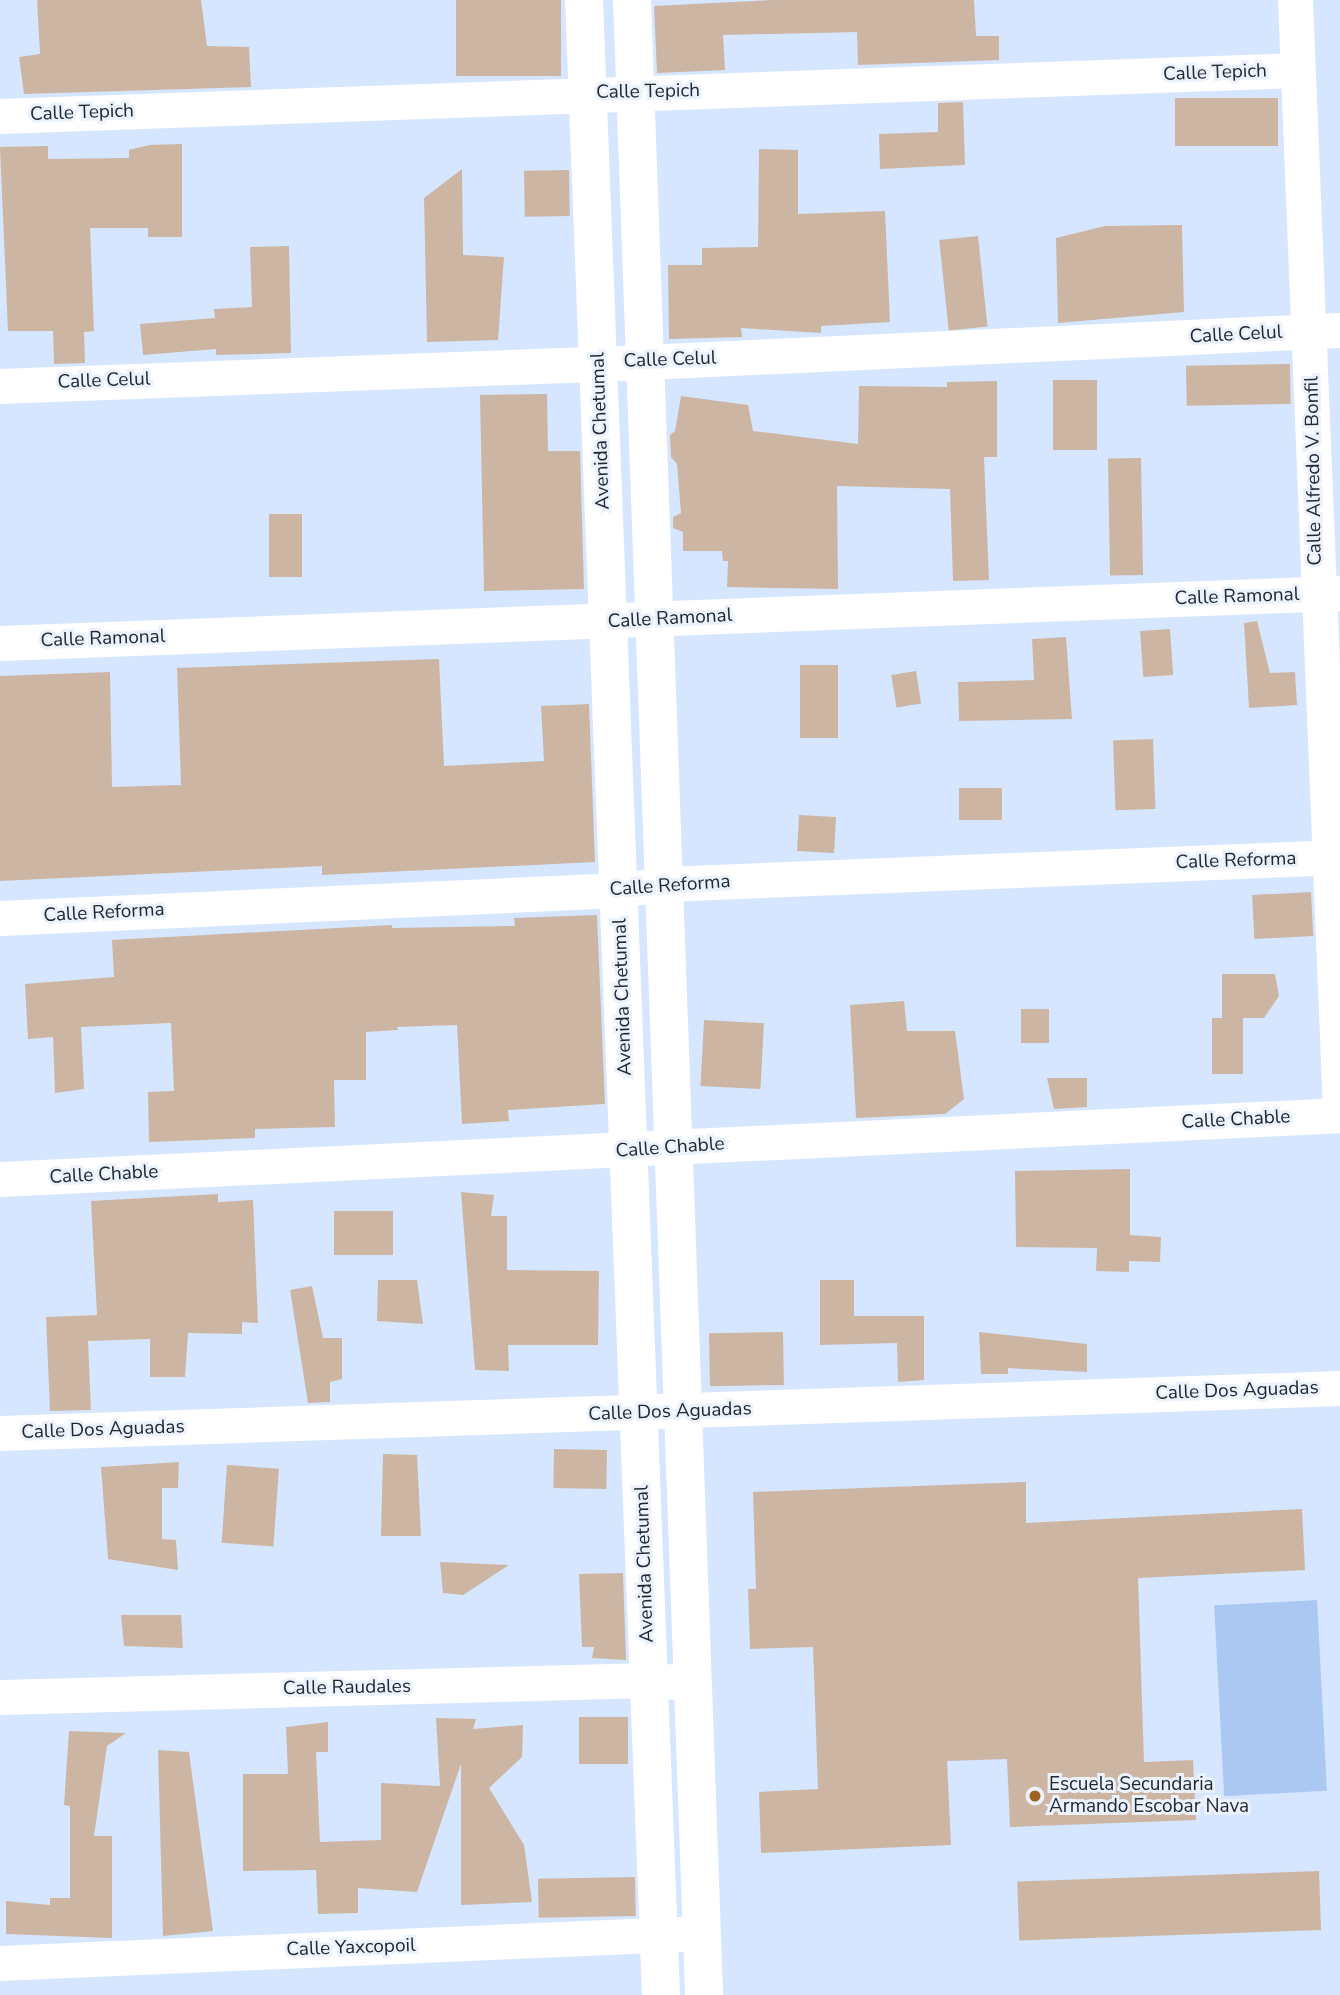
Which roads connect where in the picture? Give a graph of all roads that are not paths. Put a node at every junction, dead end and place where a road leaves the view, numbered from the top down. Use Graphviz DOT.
graph roads {
  1 [pos="584,0"];
  2 [pos="632,0"];
  3 [pos="1295,0"];
  4 [pos="1297,70"];
  5 [pos="588,93"];
  6 [pos="635,93"];
  7 [pos="0,116"];
  8 [pos="1326,330"];
  9 [pos="598,361"];
  10 [pos="645,362"];
  11 [pos="0,386"];
  12 [pos="1328,594"];
  13 [pos="654,619"];
  14 [pos="608,621"];
  15 [pos="0,643"];
  16 [pos="1334,857"];
  17 [pos="664,884"];
  18 [pos="619,890"];
  19 [pos="0,918"];
  20 [pos="1340,1113"];
  21 [pos="674,1147"];
  22 [pos="629,1151"];
  23 [pos="0,1179"];
  24 [pos="1340,1388"];
  25 [pos="683,1411"];
  26 [pos="639,1413"];
  27 [pos="0,1433"];
  28 [pos="649,1680"];
  29 [pos="693,1683"];
  30 [pos="0,1696"];
  31 [pos="702,1933"];
  32 [pos="659,1936"];
  33 [pos="0,1963"];
  34 [pos="662,1995"];
  35 [pos="704,1995"];
  1 -- 5 [label="main road, Avenida Chetumal"];
  2 -- 6 [label="main road"];
  3 -- 4 [label="street, Calle Alfredo V. Bonfil"];
  4 -- 6 [label="street, Calle Tepich"];
  4 -- 8 [label="street, Calle Alfredo V. Bonfil"];
  5 -- 6 [label="street, Calle Tepich"];
  5 -- 7 [label="street, Calle Tepich"];
  5 -- 9 [label="main road, Avenida Chetumal"];
  6 -- 10 [label="main road"];
  8 -- 10 [label="street, Calle Celul"];
  8 -- 12 [label="street, Calle Alfredo V. Bonfil"];
  9 -- 10 [label="street, Calle Celul"];
  9 -- 11 [label="street, Calle Celul"];
  9 -- 14 [label="main road, Avenida Chetumal"];
  10 -- 13 [label="main road"];
  12 -- 13 [label="street, Calle Ramonal"];
  12 -- 16 [label="street, Calle Alfredo V. Bonfil"];
  13 -- 14 [label="street, Calle Ramonal"];
  13 -- 17 [label="main road"];
  14 -- 15 [label="street, Calle Ramonal"];
  14 -- 18 [label="main road, Avenida Chetumal"];
  16 -- 17 [label="street, Calle Reforma"];
  16 -- 20 [label="street, Calle Alfredo V. Bonfil"];
  17 -- 18 [label="street, Calle Reforma"];
  17 -- 21 [label="main road"];
  18 -- 19 [label="street, Calle Reforma"];
  18 -- 22 [label="main road, Avenida Chetumal"];
  20 -- 21 [label="street, Calle Chable"];
  21 -- 22 [label="street, Calle Chable"];
  21 -- 25 [label="main road"];
  22 -- 23 [label="street, Calle Chable"];
  22 -- 26 [label="main road, Avenida Chetumal"];
  24 -- 25 [label="street, Calle Dos Aguadas"];
  25 -- 26 [label="street, Calle Dos Aguadas"];
  25 -- 29 [label="main road"];
  26 -- 27 [label="street, Calle Dos Aguadas"];
  26 -- 28 [label="main road, Avenida Chetumal"];
  28 -- 29 [label="street, Calle Raudales"];
  28 -- 30 [label="street, Calle Raudales"];
  28 -- 32 [label="main road, Avenida Chetumal"];
  29 -- 31 [label="main road"];
  31 -- 32 [label="street, Calle Yaxcopoil"];
  31 -- 35 [label="main road"];
  32 -- 33 [label="street, Calle Yaxcopoil"];
  32 -- 34 [label="main road, Avenida Chetumal"];
}
